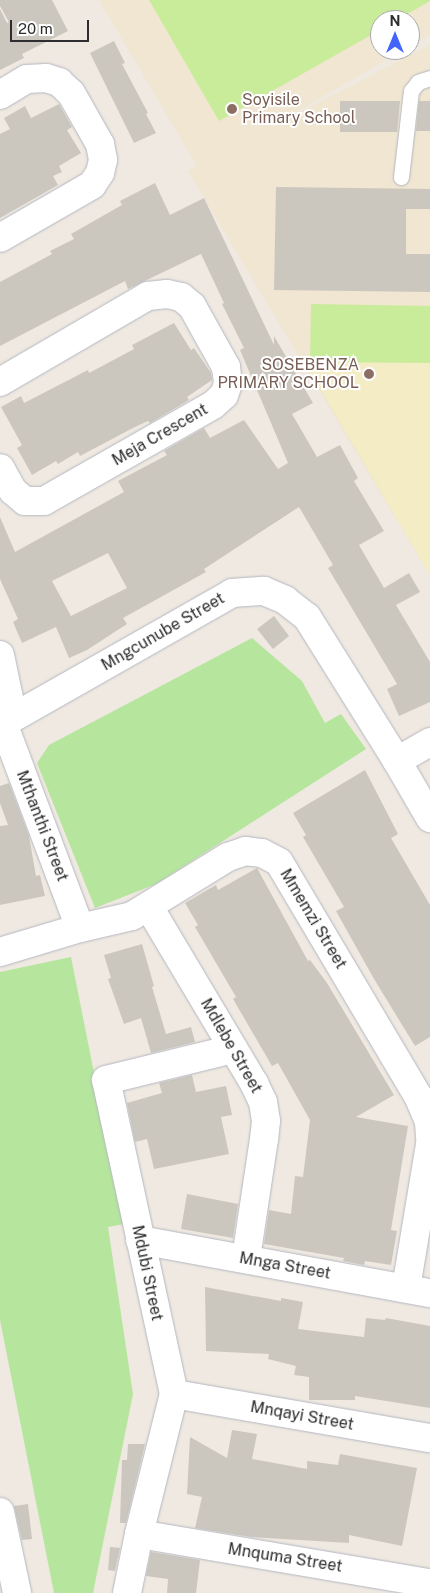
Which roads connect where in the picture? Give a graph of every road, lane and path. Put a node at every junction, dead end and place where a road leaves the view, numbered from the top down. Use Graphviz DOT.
graph roads {
  1 [pos="430,78"];
  2 [pos="0,96"];
  3 [pos="401,177"];
  4 [pos="0,238"];
  5 [pos="0,382"];
  6 [pos="0,468"];
  7 [pos="0,655"];
  8 [pos="5,722"];
  9 [pos="430,742"];
  10 [pos="398,761"];
  11 [pos="430,818"];
  12 [pos="149,906"];
  13 [pos="80,928"];
  14 [pos="0,952"];
  15 [pos="233,1049"];
  16 [pos="430,1138"];
  17 [pos="430,1145"];
  18 [pos="140,1240"];
  19 [pos="246,1258"];
  20 [pos="418,1290"];
  21 [pos="174,1394"];
  22 [pos="430,1438"];
  23 [pos="0,1512"];
  24 [pos="139,1534"];
  25 [pos="430,1583"];
  26 [pos="17,1593"];
  27 [pos="127,1593"];
  1 -- 3 [label="lane"];
  2 -- 4 [label="street"];
  5 -- 6 [label="street, Meja Crescent"];
  7 -- 8 [label="street, Mthanthi Street"];
  8 -- 10 [label="street, Mngcunube Street"];
  8 -- 13 [label="street, Mthanthi Street"];
  9 -- 10 [label="street"];
  10 -- 11 [label="street, Mngcunube Street"];
  12 -- 13 [label="street, Mmemzi Street"];
  12 -- 15 [label="street, Mdlebe Street"];
  12 -- 16 [label="street, Mmemzi Street"];
  13 -- 14 [label="street, Mmemzi Street"];
  15 -- 18 [label="street, Mdubi Street"];
  15 -- 19 [label="street, Mdlebe Street"];
  17 -- 20 [label="street"];
  18 -- 19 [label="street, Mnga Street"];
  18 -- 21 [label="street, Mdubi Street"];
  19 -- 20 [label="street, Mnga Street"];
  21 -- 22 [label="street, Mnqayi Street"];
  21 -- 24 [label="street, Mdubi Street"];
  23 -- 26 [label="street"];
  24 -- 25 [label="street, Mnquma Street"];
  24 -- 27 [label="street, Mdubi Street"];
}
